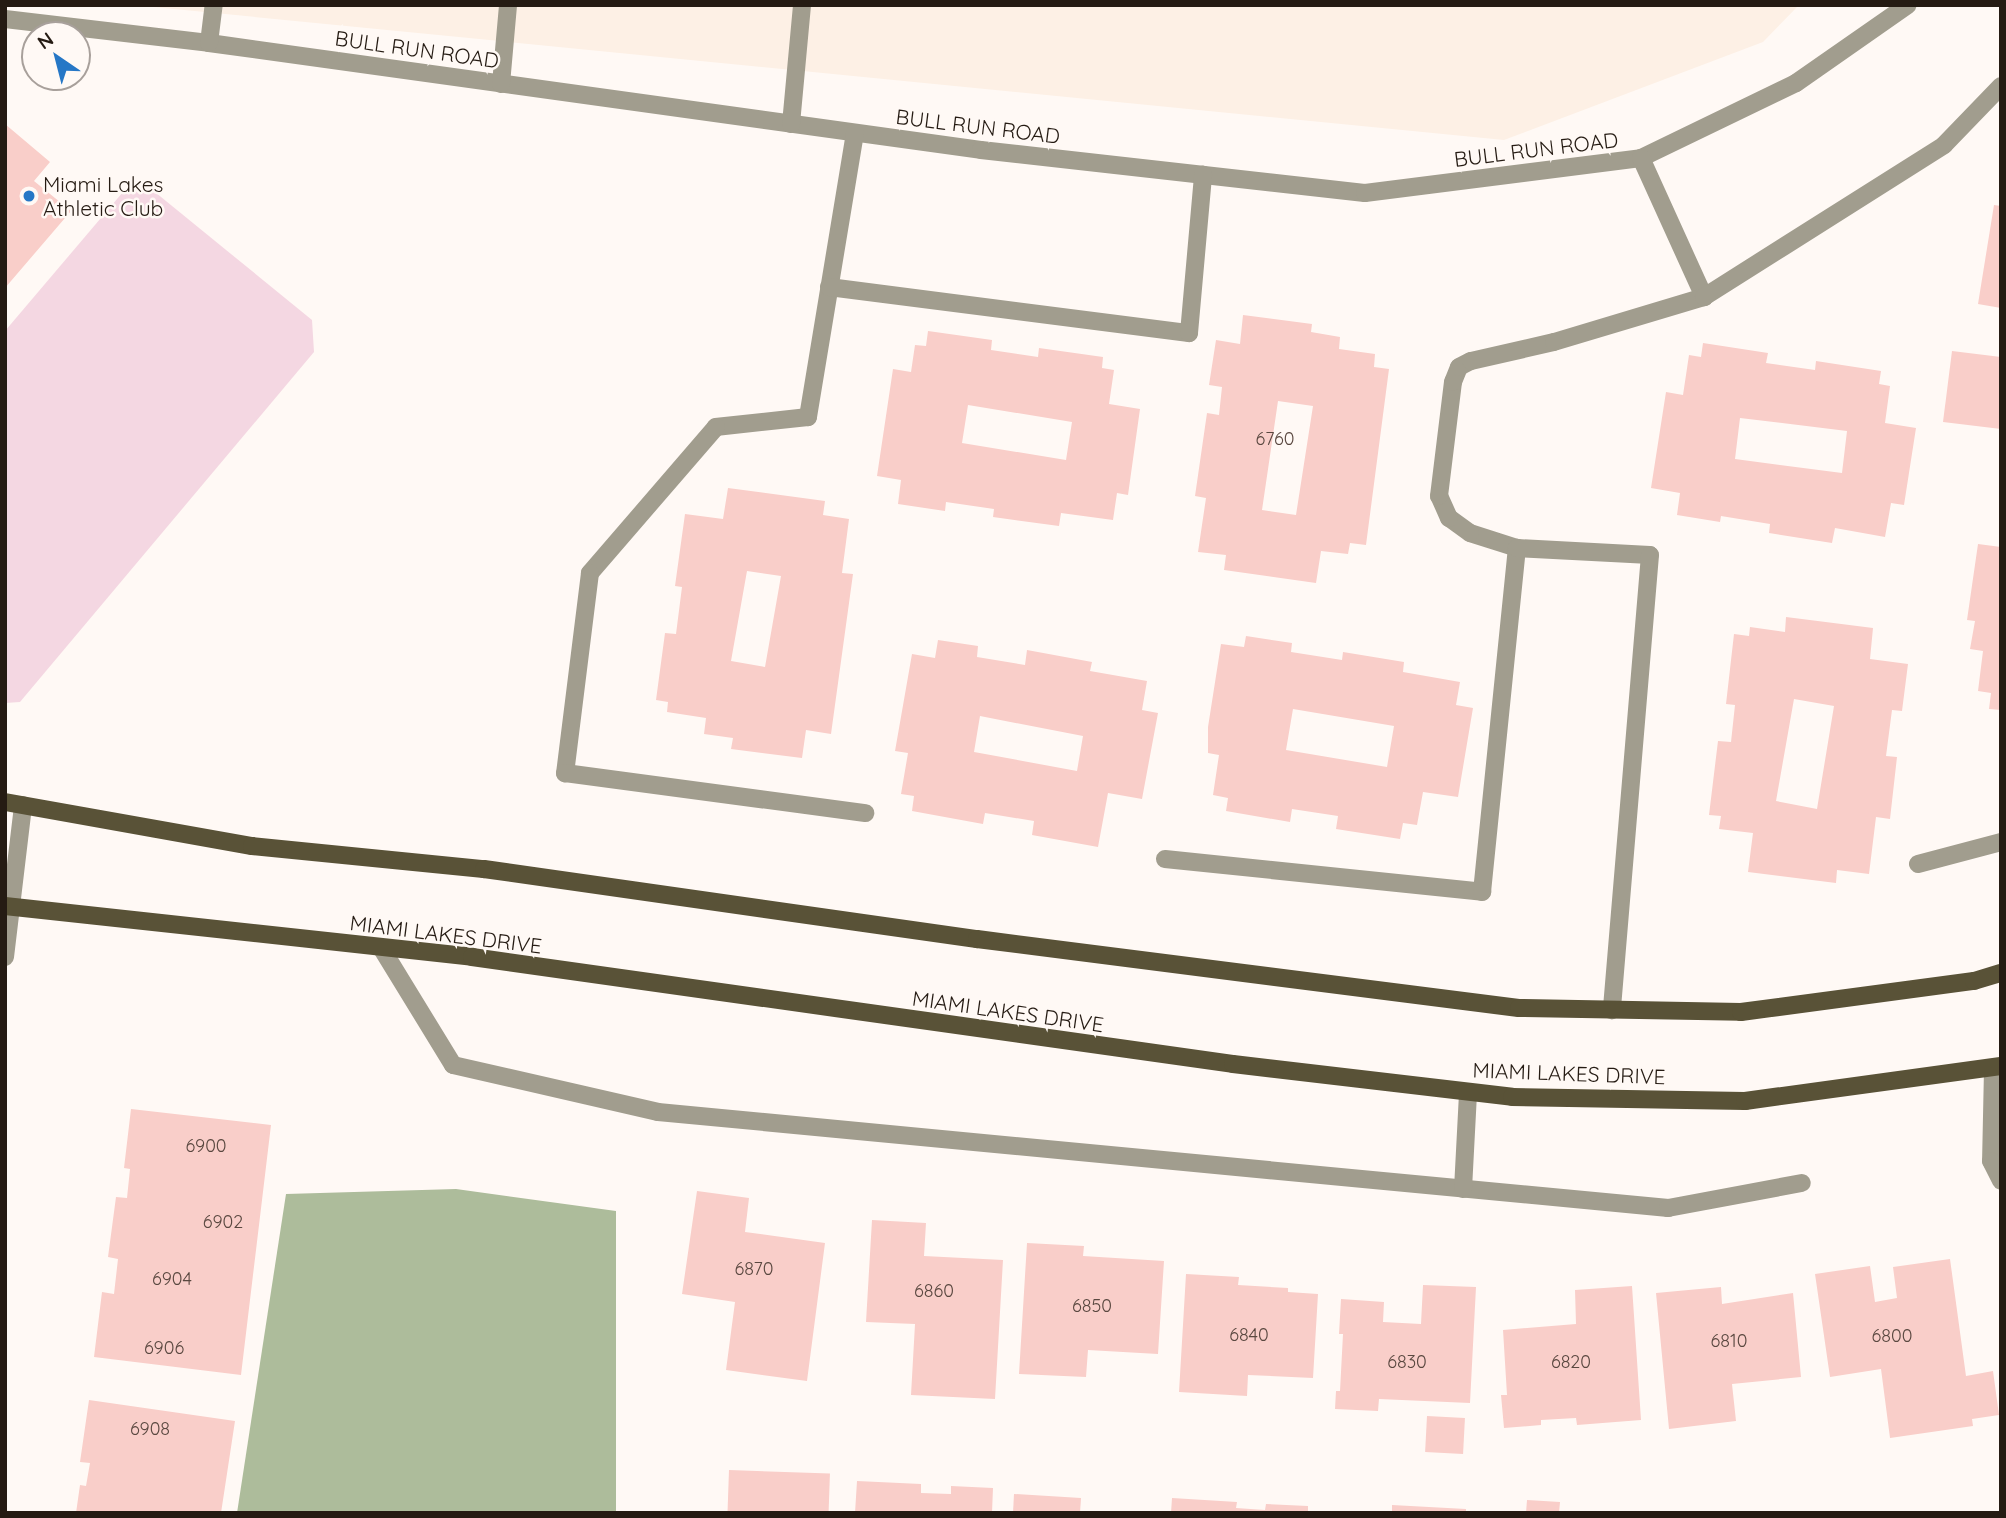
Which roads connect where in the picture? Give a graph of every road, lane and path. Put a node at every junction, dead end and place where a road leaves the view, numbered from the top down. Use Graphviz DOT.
graph roads {
  1 [pos="214,5"];
  2 [pos="508,5"];
  3 [pos="803,5"];
  4 [pos="1908,5"];
  5 [pos="5,19"];
  6 [pos="209,43"];
  7 [pos="501,84"];
  8 [pos="2001,86"];
  9 [pos="791,124"];
  10 [pos="855,133"];
  11 [pos="1642,158"];
  12 [pos="1203,175"];
  13 [pos="829,287"];
  14 [pos="1704,297"];
  15 [pos="1517,548"];
  16 [pos="14,803"];
  17 [pos="865,813"];
  18 [pos="2001,842"];
  19 [pos="1165,859"];
  20 [pos="1918,864"];
  21 [pos="8,906"];
  22 [pos="383,948"];
  23 [pos="5,957"];
  24 [pos="2001,973"];
  25 [pos="1612,1010"];
  26 [pos="1997,1067"];
  27 [pos="1468,1092"];
  28 [pos="2001,1181"];
  29 [pos="1802,1182"];
  30 [pos="1463,1189"];
  1 -- 6 [label="street"];
  2 -- 7 [label="street"];
  3 -- 9 [label="street"];
  4 -- 11 [label="street, BULL RUN ROAD"];
  5 -- 6 [label="street, BULL RUN ROAD"];
  6 -- 7 [label="street, BULL RUN ROAD"];
  7 -- 9 [label="street, BULL RUN ROAD"];
  8 -- 14 [label="street"];
  9 -- 10 [label="street, BULL RUN ROAD"];
  10 -- 12 [label="street, BULL RUN ROAD"];
  10 -- 13 [label="street"];
  11 -- 12 [label="street, BULL RUN ROAD"];
  11 -- 14 [label="street"];
  12 -- 13 [label="street"];
  13 -- 17 [label="street"];
  14 -- 15 [label="street"];
  15 -- 19 [label="street"];
  15 -- 25 [label="street"];
  16 -- 21 [label="street"];
  16 -- 25 [label="main road"];
  18 -- 20 [label="street"];
  21 -- 22 [label="main road, MIAMI LAKES DRIVE"];
  21 -- 23 [label="street"];
  22 -- 27 [label="main road, MIAMI LAKES DRIVE"];
  22 -- 30 [label="street"];
  24 -- 25 [label="main road"];
  26 -- 27 [label="main road, MIAMI LAKES DRIVE"];
  26 -- 28 [label="street"];
  27 -- 30 [label="street"];
  29 -- 30 [label="street"];
}
